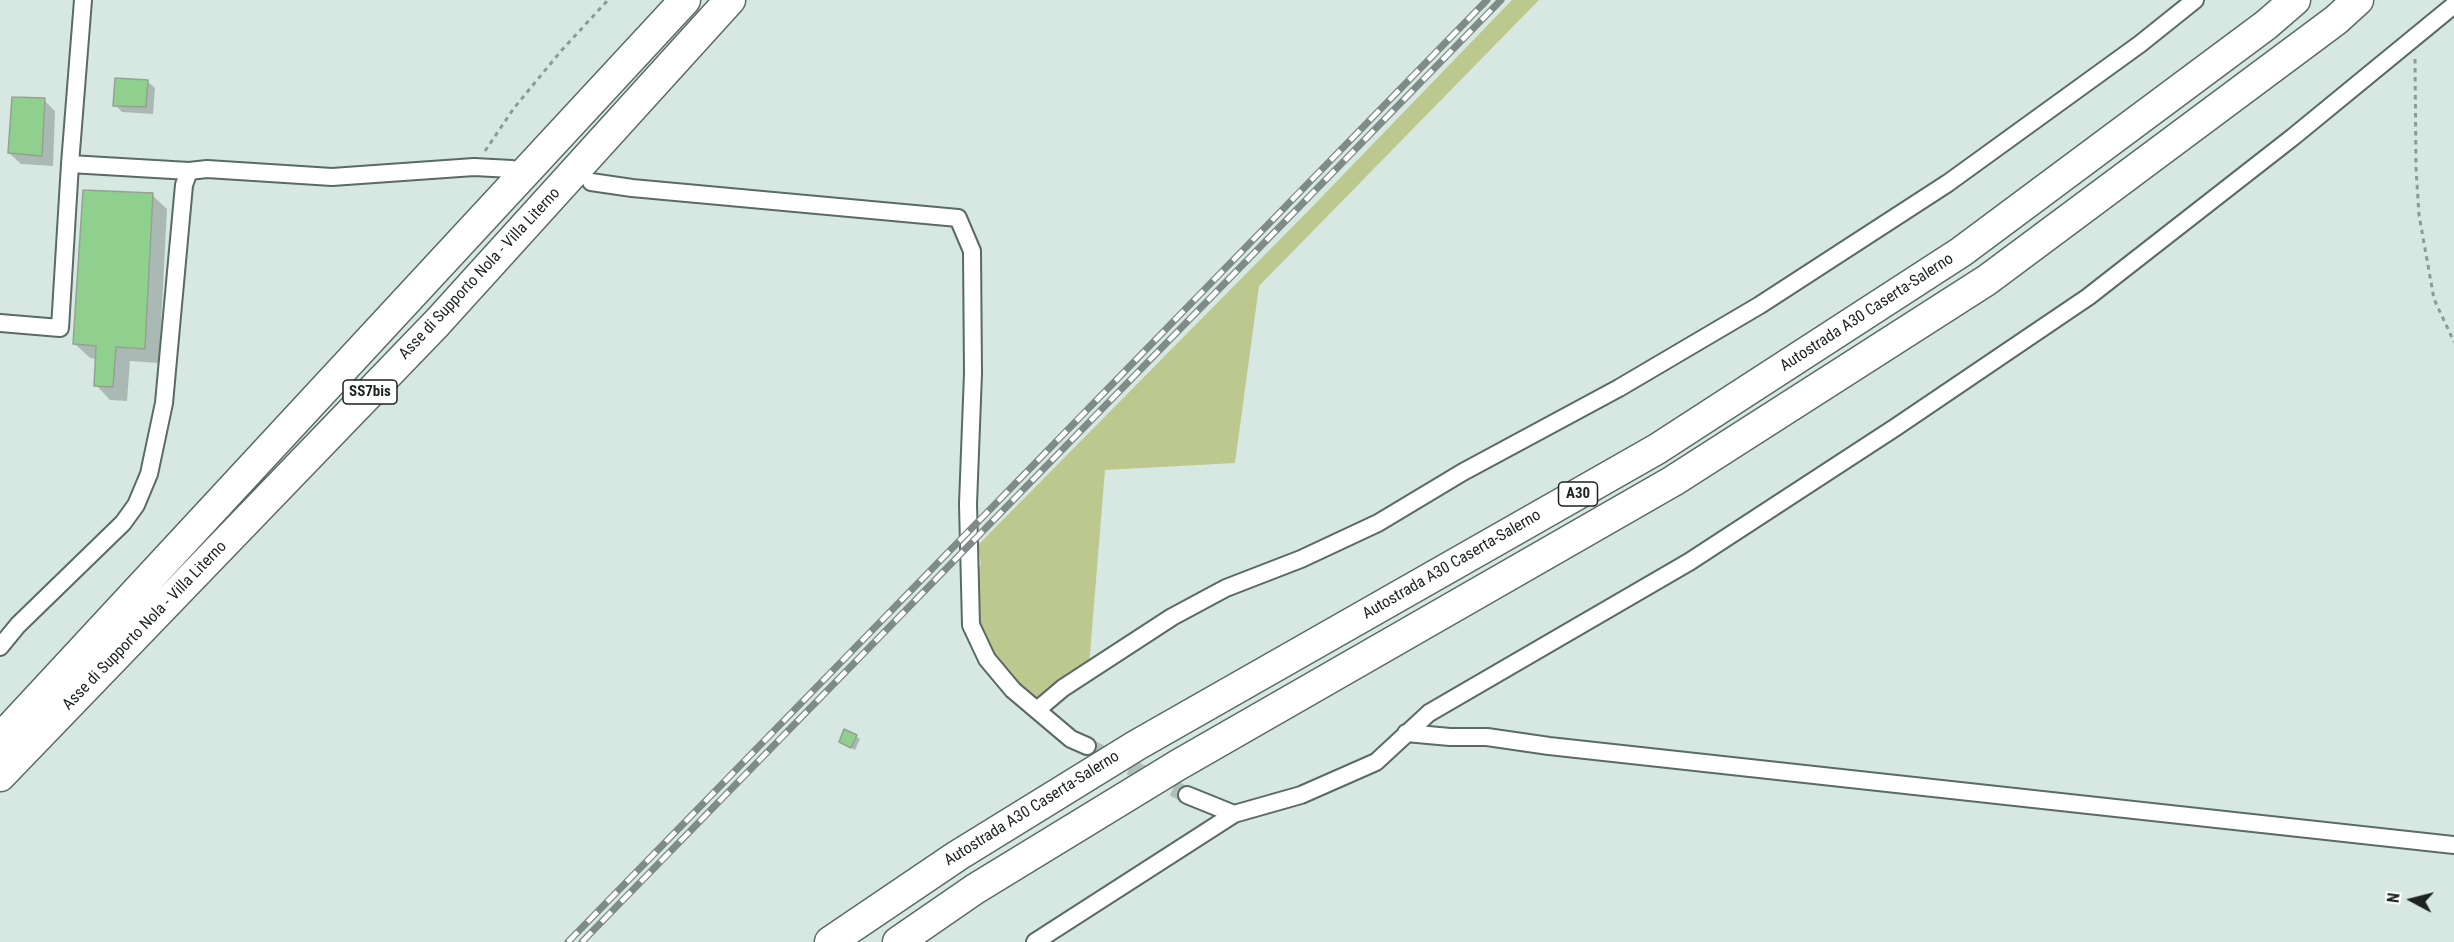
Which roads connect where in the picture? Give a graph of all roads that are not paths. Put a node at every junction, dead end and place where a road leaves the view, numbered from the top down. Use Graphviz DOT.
graph roads {
  1 [pos="83,0"];
  2 [pos="685,0"];
  3 [pos="730,0"];
  4 [pos="2195,0"];
  5 [pos="2295,0"];
  6 [pos="2358,0"];
  7 [pos="2454,5"];
  8 [pos="70,164"];
  9 [pos="512,169"];
  10 [pos="189,171"];
  11 [pos="591,182"];
  12 [pos="0,323"];
  13 [pos="18,625"];
  14 [pos="0,631"];
  15 [pos="0,648"];
  16 [pos="1037,710"];
  17 [pos="1406,733"];
  18 [pos="0,738"];
  19 [pos="1087,746"];
  20 [pos="0,776"];
  21 [pos="1187,795"];
  22 [pos="1234,814"];
  23 [pos="2454,845"];
  24 [pos="830,942"];
  25 [pos="898,942"];
  26 [pos="1035,942"];
  1 -- 8 [label="street"];
  2 -- 18 [label="highway, Asse di Supporto Nola - Villa Literno / SS7bis"];
  3 -- 20 [label="highway, Asse di Supporto Nola - Villa Literno / SS7bis"];
  4 -- 16 [label="street"];
  5 -- 24 [label="highway, Autostrada A30 Caserta-Salerno / A30"];
  6 -- 25 [label="highway, A30"];
  7 -- 17 [label="street"];
  8 -- 10 [label="street"];
  8 -- 12 [label="street"];
  9 -- 10 [label="street"];
  10 -- 13 [label="street"];
  11 -- 16 [label="street"];
  13 -- 14 [label="street"];
  13 -- 15 [label="street"];
  16 -- 19 [label="street"];
  17 -- 22 [label="street"];
  17 -- 23 [label="street"];
  21 -- 22 [label="street"];
  22 -- 26 [label="street"];
}
